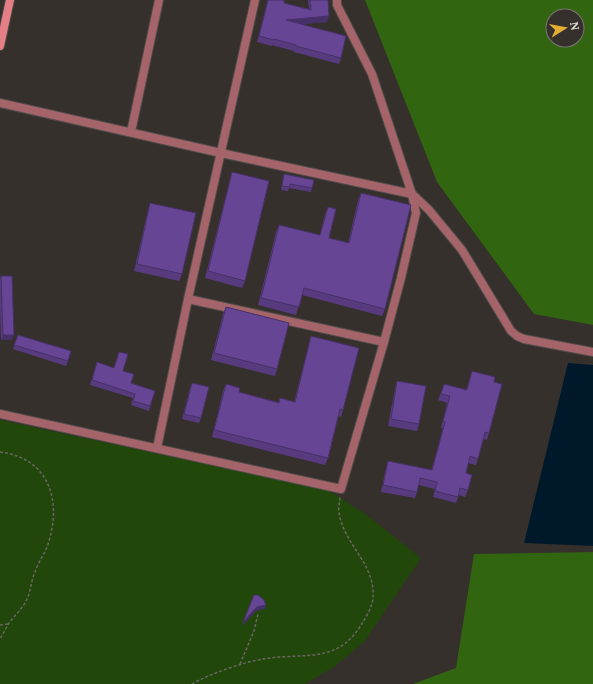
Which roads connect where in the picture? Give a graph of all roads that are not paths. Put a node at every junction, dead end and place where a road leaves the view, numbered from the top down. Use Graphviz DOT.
graph roads {
  1 [pos="10,0"];
  2 [pos="159,0"];
  3 [pos="255,0"];
  4 [pos="337,0"];
  5 [pos="0,46"];
  6 [pos="0,103"];
  7 [pos="131,132"];
  8 [pos="221,153"];
  9 [pos="412,194"];
  10 [pos="188,299"];
  11 [pos="384,342"];
  12 [pos="593,352"];
  13 [pos="0,414"];
  14 [pos="157,448"];
  1 -- 5 [label="street"];
  2 -- 7 [label="street"];
  3 -- 8 [label="street"];
  4 -- 9 [label="street"];
  6 -- 7 [label="street"];
  7 -- 8 [label="street"];
  8 -- 9 [label="street"];
  8 -- 10 [label="street"];
  9 -- 11 [label="street"];
  9 -- 12 [label="street"];
  10 -- 11 [label="street"];
  10 -- 14 [label="street"];
  11 -- 14 [label="street"];
  13 -- 14 [label="street"];
}
